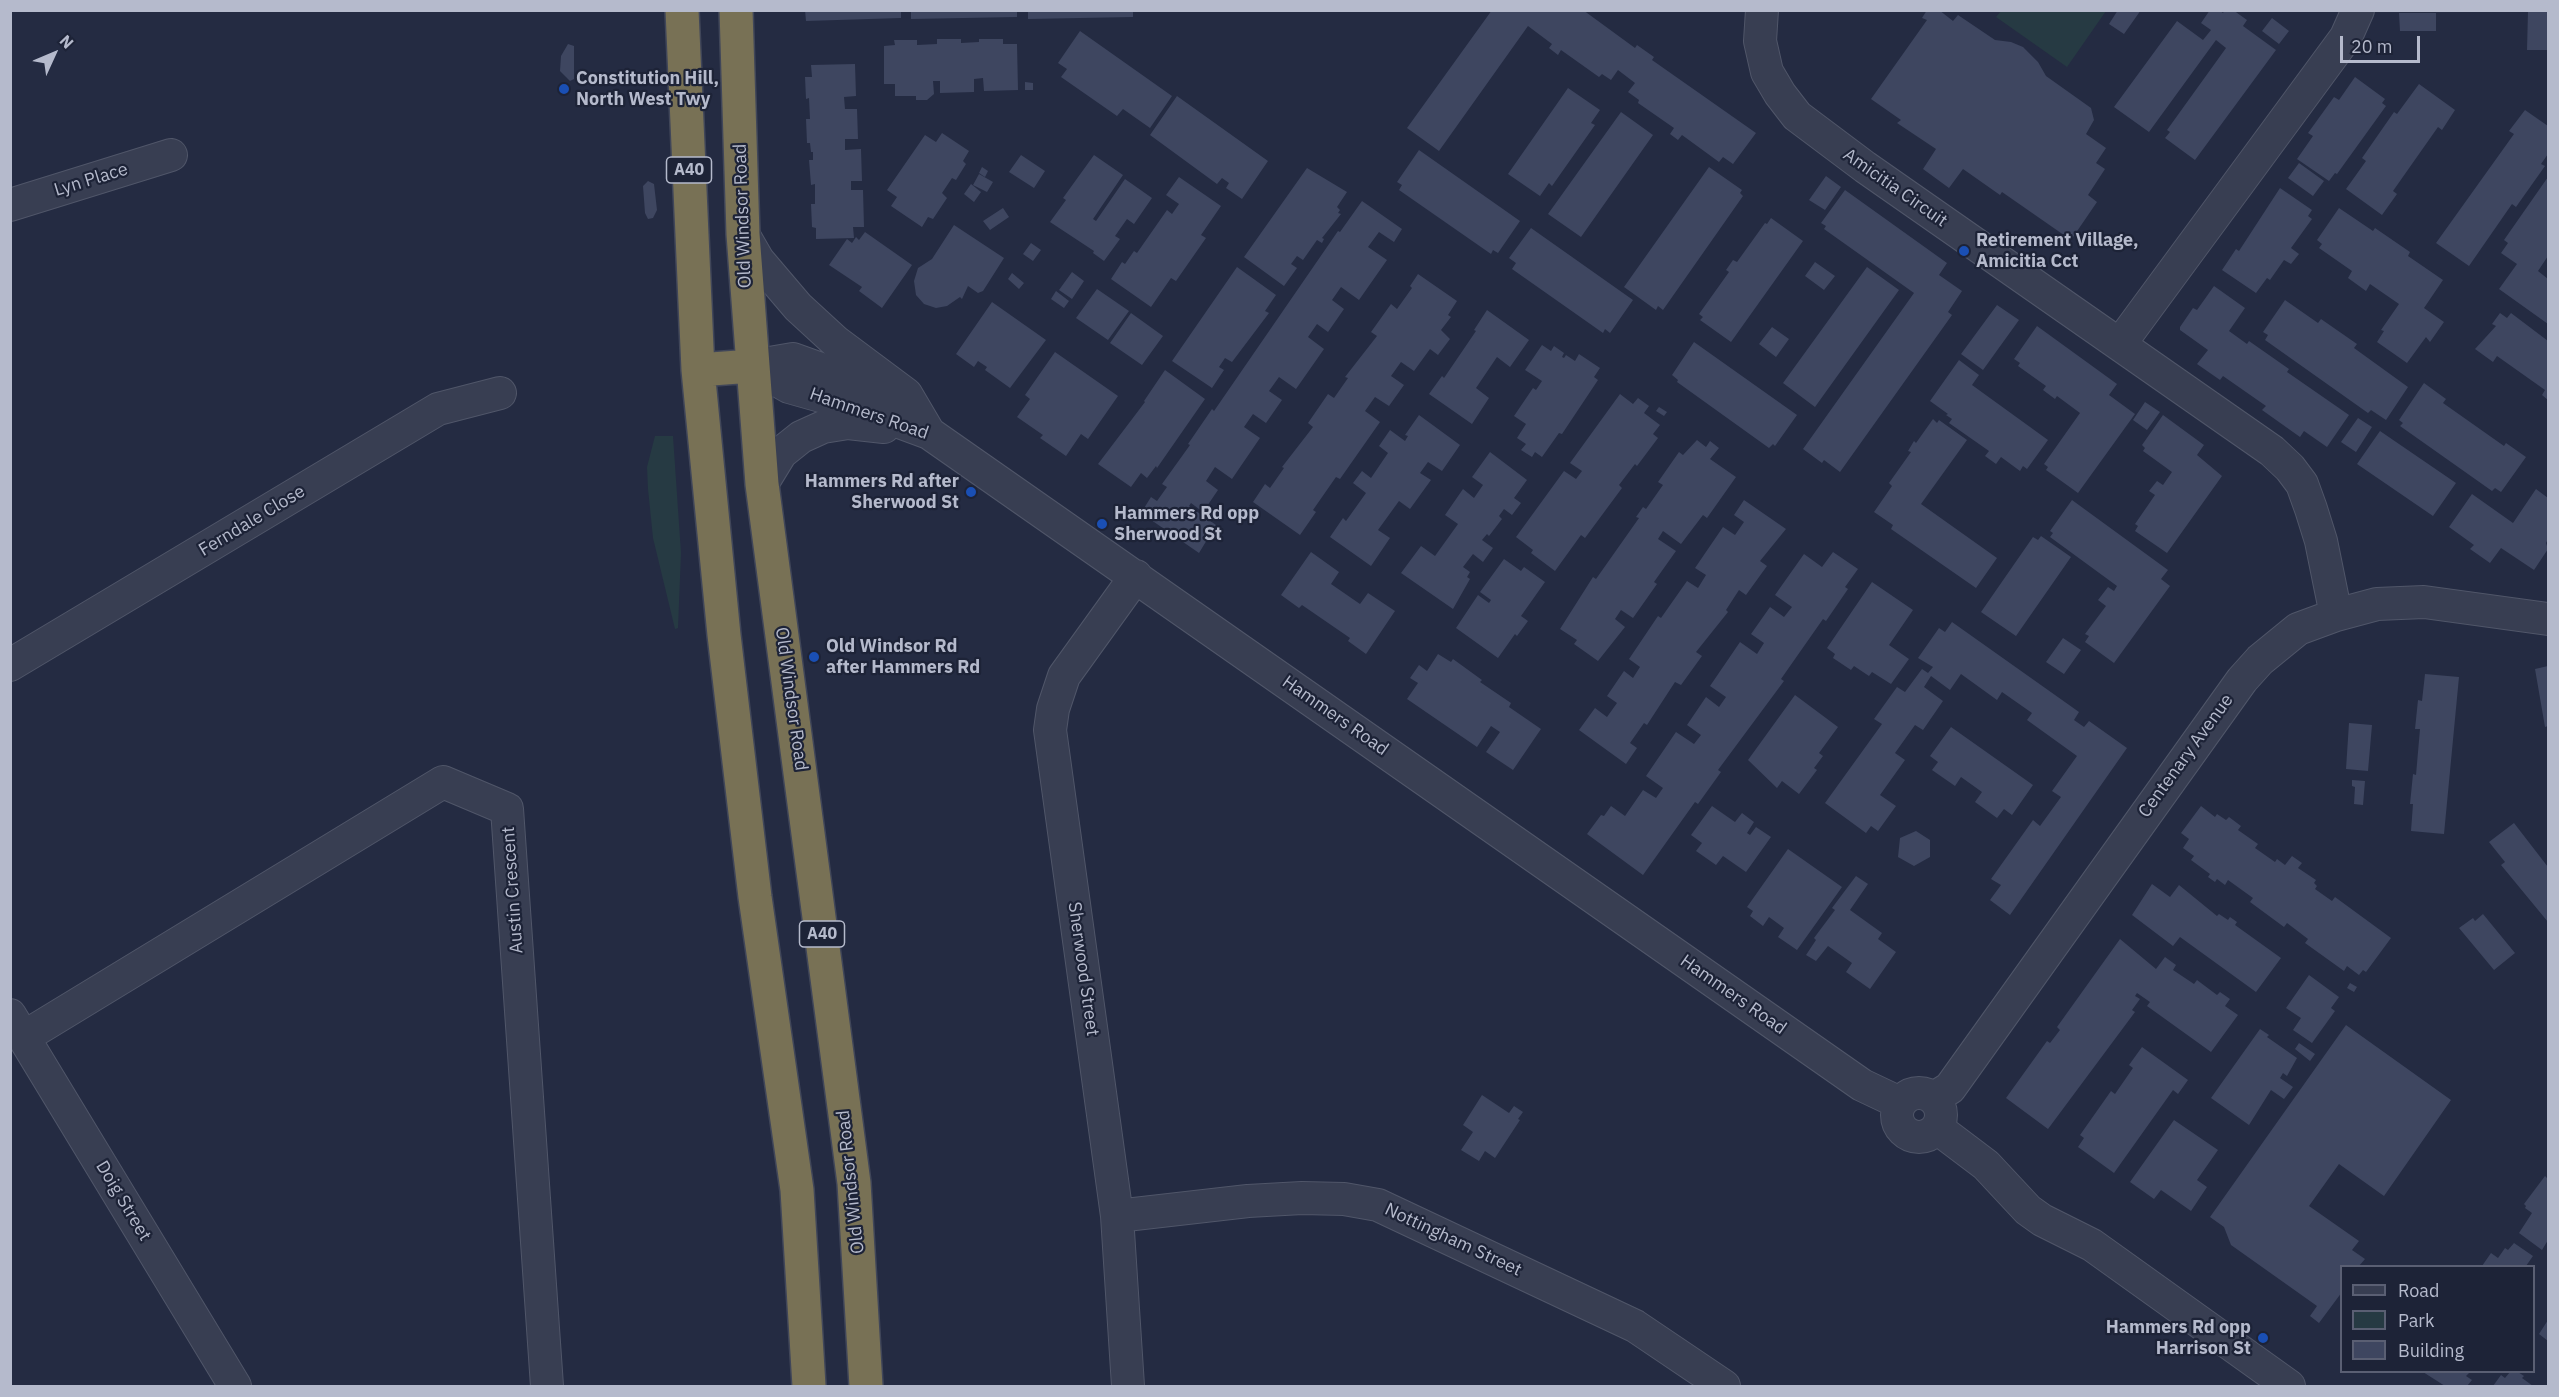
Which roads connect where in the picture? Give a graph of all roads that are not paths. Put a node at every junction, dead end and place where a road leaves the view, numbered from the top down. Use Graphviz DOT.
graph roads {
  1 [pos="682,10"];
  2 [pos="736,10"];
  3 [pos="1762,10"];
  4 [pos="2358,10"];
  5 [pos="171,155"];
  6 [pos="10,205"];
  7 [pos="743,234"];
  8 [pos="2120,344"];
  9 [pos="752,366"];
  10 [pos="698,370"];
  11 [pos="500,393"];
  12 [pos="930,433"];
  13 [pos="762,484"];
  14 [pos="1136,576"];
  15 [pos="2336,615"];
  16 [pos="2548,620"];
  17 [pos="10,665"];
  18 [pos="17,1026"];
  19 [pos="1935,1113"];
  20 [pos="1117,1216"];
  21 [pos="235,1386"];
  22 [pos="547,1386"];
  23 [pos="808,1386"];
  24 [pos="866,1386"];
  25 [pos="1128,1386"];
  26 [pos="1724,1386"];
  27 [pos="2289,1386"];
  1 -- 10 [label="highway, A40"];
  2 -- 7 [label="highway, Old Windsor Road / A40"];
  3 -- 8 [label="street, Amicitia Circuit"];
  4 -- 8 [label="street"];
  5 -- 6 [label="street, Lyn Place"];
  7 -- 9 [label="highway, Old Windsor Road / A40"];
  7 -- 12 [label="street"];
  8 -- 15 [label="street, Amicitia Circuit"];
  9 -- 10 [label="highway"];
  9 -- 12 [label="street, Hammers Road"];
  9 -- 13 [label="highway, Old Windsor Road / A40"];
  10 -- 23 [label="highway, A40"];
  11 -- 17 [label="street, Ferndale Close"];
  12 -- 13 [label="street"];
  12 -- 14 [label="street, Hammers Road"];
  13 -- 24 [label="highway, Old Windsor Road / A40"];
  14 -- 19 [label="street, Hammers Road"];
  14 -- 20 [label="street, Sherwood Street"];
  15 -- 16 [label="street, Centenary Avenue"];
  15 -- 19 [label="street, Centenary Avenue"];
  18 -- 21 [label="street, Doig Street"];
  18 -- 22 [label="street, Austin Crescent"];
  19 -- 27 [label="street"];
  20 -- 25 [label="street, Sherwood Street"];
  20 -- 26 [label="street, Nottingham Street"];
}
